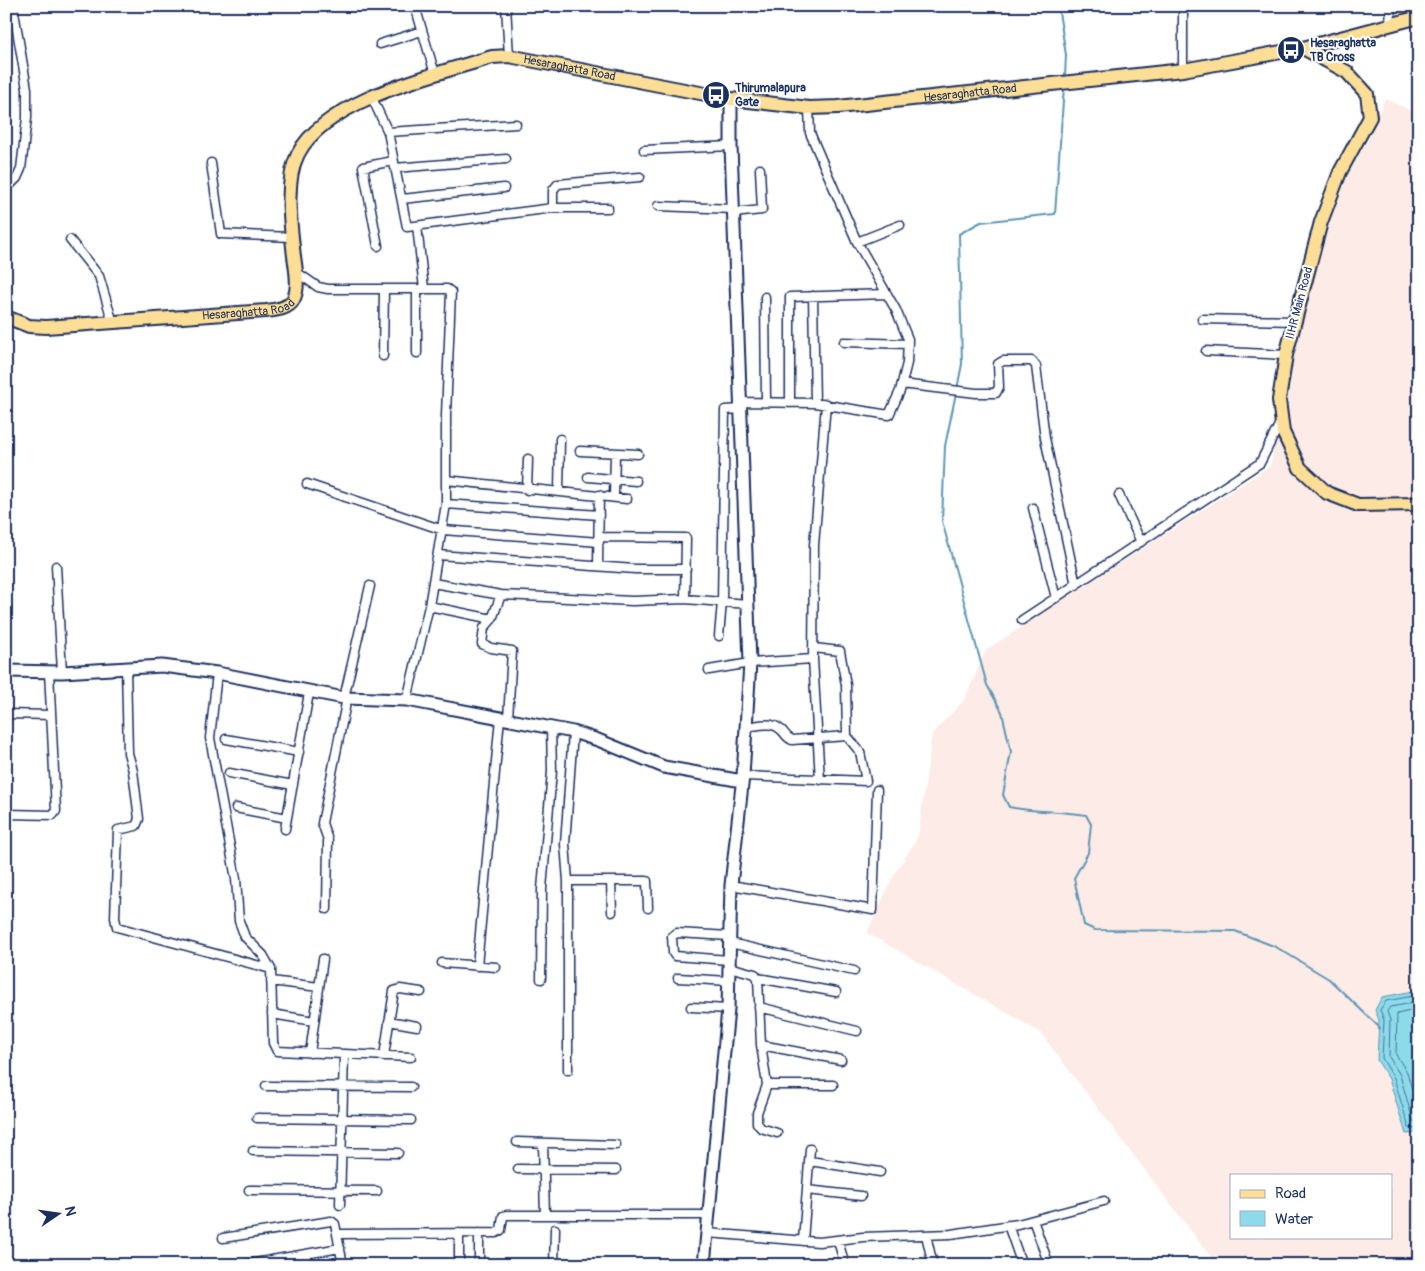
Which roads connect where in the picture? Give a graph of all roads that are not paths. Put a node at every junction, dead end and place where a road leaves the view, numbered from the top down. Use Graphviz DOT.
graph roads {
  1 [pos="13,6"];
  2 [pos="415,6"];
  3 [pos="506,6"];
  4 [pos="1183,6"];
  5 [pos="1391,6"];
  6 [pos="1419,17"];
  7 [pos="1390,23"];
  8 [pos="422,31"];
  9 [pos="380,44"];
  10 [pos="1303,48"];
  11 [pos="509,56"];
  12 [pos="1183,70"];
  13 [pos="436,74"];
  14 [pos="372,98"];
  15 [pos="731,99"];
  16 [pos="809,108"];
  17 [pos="516,124"];
  18 [pos="388,132"];
  19 [pos="731,146"];
  20 [pos="644,150"];
  21 [pos="506,159"];
  22 [pos="211,163"];
  23 [pos="394,164"];
  24 [pos="760,169"];
  25 [pos="640,177"];
  26 [pos="504,188"];
  27 [pos="6,189"];
  28 [pos="402,199"];
  29 [pos="658,206"];
  30 [pos="553,208"];
  31 [pos="608,208"];
  32 [pos="733,211"];
  33 [pos="900,225"];
  34 [pos="417,226"];
  35 [pos="292,237"];
  36 [pos="70,240"];
  37 [pos="857,242"];
  38 [pos="378,246"];
  39 [pos="295,271"];
  40 [pos="384,289"];
  41 [pos="420,289"];
  42 [pos="887,294"];
  43 [pos="813,296"];
  44 [pos="764,297"];
  45 [pos="6,317"];
  46 [pos="1202,319"];
  47 [pos="1293,321"];
  48 [pos="113,323"];
  49 [pos="844,342"];
  50 [pos="908,344"];
  51 [pos="1206,351"];
  52 [pos="417,353"];
  53 [pos="1286,355"];
  54 [pos="383,356"];
  55 [pos="902,384"];
  56 [pos="766,402"];
  57 [pos="790,403"];
  58 [pos="815,403"];
  59 [pos="826,404"];
  60 [pos="742,406"];
  61 [pos="1281,419"];
  62 [pos="560,439"];
  63 [pos="580,451"];
  64 [pos="615,453"];
  65 [pos="638,454"];
  66 [pos="528,459"];
  67 [pos="588,477"];
  68 [pos="614,479"];
  69 [pos="446,480"];
  70 [pos="636,481"];
  71 [pos="306,484"];
  72 [pos="527,490"];
  73 [pos="559,492"];
  74 [pos="599,495"];
  75 [pos="1118,495"];
  76 [pos="614,497"];
  77 [pos="627,499"];
  78 [pos="446,504"];
  79 [pos="1419,504"];
  80 [pos="1033,508"];
  81 [pos="599,515"];
  82 [pos="443,530"];
  83 [pos="599,540"];
  84 [pos="1141,542"];
  85 [pos="438,555"];
  86 [pos="56,566"];
  87 [pos="598,566"];
  88 [pos="686,569"];
  89 [pos="433,583"];
  90 [pos="1076,585"];
  91 [pos="370,586"];
  92 [pos="502,596"];
  93 [pos="1056,598"];
  94 [pos="685,599"];
  95 [pos="722,602"];
  96 [pos="748,604"];
  97 [pos="429,606"];
  98 [pos="492,619"];
  99 [pos="1022,620"];
  100 [pos="719,636"];
  101 [pos="814,648"];
  102 [pos="814,659"];
  103 [pos="750,664"];
  104 [pos="126,667"];
  105 [pos="709,670"];
  106 [pos="6,671"];
  107 [pos="49,672"];
  108 [pos="62,672"];
  109 [pos="217,673"];
  110 [pos="309,693"];
  111 [pos="345,698"];
  112 [pos="407,700"];
  113 [pos="6,714"];
  114 [pos="52,715"];
  115 [pos="504,719"];
  116 [pos="551,727"];
  117 [pos="746,727"];
  118 [pos="573,732"];
  119 [pos="847,736"];
  120 [pos="819,738"];
  121 [pos="226,739"];
  122 [pos="298,752"];
  123 [pos="229,773"];
  124 [pos="742,778"];
  125 [pos="820,780"];
  126 [pos="292,785"];
  127 [pos="877,790"];
  128 [pos="236,808"];
  129 [pos="6,814"];
  130 [pos="287,818"];
  131 [pos="285,829"];
  132 [pos="568,881"];
  133 [pos="611,881"];
  134 [pos="731,885"];
  135 [pos="648,908"];
  136 [pos="327,909"];
  137 [pos="612,912"];
  138 [pos="730,940"];
  139 [pos="323,959"];
  140 [pos="442,963"];
  141 [pos="729,963"];
  142 [pos="477,966"];
  143 [pos="496,967"];
  144 [pos="271,969"];
  145 [pos="854,971"];
  146 [pos="678,978"];
  147 [pos="758,978"];
  148 [pos="541,979"];
  149 [pos="272,981"];
  150 [pos="729,981"];
  151 [pos="319,987"];
  152 [pos="421,992"];
  153 [pos="836,992"];
  154 [pos="691,1007"];
  155 [pos="758,1007"];
  156 [pos="728,1009"];
  157 [pos="272,1014"];
  158 [pos="314,1021"];
  159 [pos="389,1021"];
  160 [pos="417,1026"];
  161 [pos="857,1031"];
  162 [pos="762,1045"];
  163 [pos="310,1053"];
  164 [pos="344,1054"];
  165 [pos="384,1056"];
  166 [pos="411,1057"];
  167 [pos="840,1060"];
  168 [pos="568,1070"];
  169 [pos="767,1085"];
  170 [pos="266,1086"];
  171 [pos="343,1086"];
  172 [pos="833,1086"];
  173 [pos="411,1087"];
  174 [pos="257,1118"];
  175 [pos="342,1119"];
  176 [pos="411,1120"];
  177 [pos="778,1133"];
  178 [pos="517,1142"];
  179 [pos="543,1143"];
  180 [pos="616,1145"];
  181 [pos="810,1149"];
  182 [pos="253,1152"];
  183 [pos="342,1152"];
  184 [pos="398,1153"];
  185 [pos="810,1161"];
  186 [pos="518,1169"];
  187 [pos="544,1170"];
  188 [pos="616,1170"];
  189 [pos="880,1172"];
  190 [pos="249,1190"];
  191 [pos="340,1190"];
  192 [pos="807,1190"];
  193 [pos="378,1191"];
  194 [pos="861,1196"];
  195 [pos="1104,1202"];
  196 [pos="340,1205"];
  197 [pos="545,1215"];
  198 [pos="708,1215"];
  199 [pos="1033,1220"];
  200 [pos="1008,1225"];
  201 [pos="555,1229"];
  202 [pos="459,1233"];
  203 [pos="479,1233"];
  204 [pos="707,1233"];
  205 [pos="338,1234"];
  206 [pos="926,1235"];
  207 [pos="223,1238"];
  208 [pos="803,1241"];
  209 [pos="838,1241"];
  210 [pos="340,1248"];
  211 [pos="243,1265"];
  212 [pos="343,1265"];
  213 [pos="459,1265"];
  214 [pos="478,1265"];
  215 [pos="554,1265"];
  216 [pos="704,1265"];
  217 [pos="844,1265"];
  218 [pos="932,1265"];
  219 [pos="1022,1265"];
  220 [pos="1049,1265"];
  1 -- 27 [label="street"];
  2 -- 8 [label="street"];
  3 -- 11 [label="street"];
  4 -- 12 [label="street"];
  5 -- 7 [label="street"];
  6 -- 7 [label="main road, Hesaraghatta Road"];
  7 -- 10 [label="main road, Hesaraghatta Road"];
  8 -- 9 [label="street"];
  8 -- 13 [label="street"];
  10 -- 12 [label="main road, Hesaraghatta Road"];
  10 -- 47 [label="main road, IIHR Main Road"];
  11 -- 13 [label="main road, Hesaraghatta Road"];
  11 -- 15 [label="main road, Hesaraghatta Road"];
  12 -- 16 [label="main road, Hesaraghatta Road"];
  13 -- 14 [label="main road, Hesaraghatta Road"];
  14 -- 18 [label="street"];
  14 -- 35 [label="main road, Hesaraghatta Road"];
  15 -- 16 [label="main road, Hesaraghatta Road"];
  15 -- 19 [label="street"];
  16 -- 37 [label="street"];
  17 -- 18 [label="street"];
  18 -- 23 [label="street"];
  19 -- 20 [label="street"];
  19 -- 32 [label="street"];
  21 -- 23 [label="street"];
  22 -- 35 [label="street"];
  23 -- 28 [label="street"];
  23 -- 38 [label="street"];
  24 -- 32 [label="street"];
  25 -- 30 [label="street"];
  26 -- 28 [label="street"];
  28 -- 34 [label="street"];
  29 -- 32 [label="street"];
  30 -- 31 [label="street"];
  30 -- 34 [label="street"];
  32 -- 60 [label="street"];
  33 -- 37 [label="street"];
  34 -- 41 [label="street"];
  35 -- 39 [label="main road, Hesaraghatta Road"];
  36 -- 48 [label="street"];
  37 -- 42 [label="street"];
  39 -- 40 [label="street"];
  39 -- 48 [label="main road, Hesaraghatta Road"];
  40 -- 41 [label="street"];
  40 -- 54 [label="street"];
  41 -- 52 [label="street"];
  41 -- 69 [label="street"];
  42 -- 43 [label="street"];
  42 -- 50 [label="street"];
  43 -- 57 [label="street"];
  43 -- 58 [label="street"];
  44 -- 56 [label="street"];
  45 -- 48 [label="main road, Hesaraghatta Road"];
  46 -- 47 [label="street"];
  47 -- 53 [label="main road, IIHR Main Road"];
  49 -- 50 [label="street"];
  50 -- 55 [label="street"];
  51 -- 53 [label="street"];
  53 -- 61 [label="main road, IIHR Main Road"];
  55 -- 59 [label="street"];
  55 -- 90 [label="street"];
  56 -- 57 [label="street"];
  56 -- 60 [label="street"];
  57 -- 58 [label="street"];
  58 -- 59 [label="street"];
  59 -- 101 [label="street"];
  60 -- 95 [label="street"];
  60 -- 96 [label="street"];
  61 -- 79 [label="main road, IIHR Main Road"];
  61 -- 84 [label="street"];
  62 -- 73 [label="street"];
  63 -- 64 [label="street"];
  64 -- 65 [label="street"];
  64 -- 68 [label="street"];
  66 -- 72 [label="street"];
  67 -- 68 [label="street"];
  68 -- 70 [label="street"];
  68 -- 76 [label="street"];
  69 -- 72 [label="street"];
  69 -- 78 [label="street"];
  71 -- 82 [label="street"];
  72 -- 73 [label="street"];
  73 -- 74 [label="street"];
  74 -- 76 [label="street"];
  74 -- 81 [label="street"];
  75 -- 84 [label="street"];
  76 -- 77 [label="street"];
  78 -- 81 [label="street"];
  78 -- 82 [label="street"];
  80 -- 93 [label="street"];
  81 -- 83 [label="street"];
  82 -- 83 [label="street"];
  82 -- 85 [label="street"];
  83 -- 87 [label="street"];
  83 -- 88 [label="street"];
  84 -- 90 [label="street"];
  85 -- 87 [label="street"];
  85 -- 89 [label="street"];
  86 -- 108 [label="street"];
  87 -- 88 [label="street"];
  88 -- 94 [label="street"];
  89 -- 92 [label="street"];
  89 -- 97 [label="street"];
  90 -- 93 [label="street"];
  91 -- 111 [label="street"];
  92 -- 94 [label="street"];
  92 -- 98 [label="street"];
  93 -- 99 [label="street"];
  94 -- 95 [label="street"];
  95 -- 96 [label="street"];
  95 -- 100 [label="street"];
  96 -- 103 [label="street"];
  97 -- 98 [label="street"];
  97 -- 112 [label="street"];
  98 -- 115 [label="street"];
  101 -- 102 [label="street"];
  101 -- 119 [label="street"];
  102 -- 103 [label="street"];
  102 -- 120 [label="street"];
  103 -- 105 [label="street"];
  103 -- 117 [label="street"];
  104 -- 108 [label="street"];
  104 -- 109 [label="street"];
  104 -- 144 [label="street"];
  106 -- 107 [label="street"];
  107 -- 108 [label="street"];
  107 -- 114 [label="street"];
  109 -- 110 [label="street"];
  109 -- 144 [label="street"];
  110 -- 111 [label="street"];
  110 -- 122 [label="street"];
  111 -- 112 [label="street"];
  111 -- 136 [label="street"];
  112 -- 115 [label="street"];
  113 -- 114 [label="street"];
  114 -- 129 [label="street"];
  115 -- 116 [label="street"];
  115 -- 142 [label="street"];
  116 -- 118 [label="street"];
  116 -- 148 [label="street"];
  117 -- 120 [label="street"];
  117 -- 124 [label="street"];
  118 -- 124 [label="street"];
  118 -- 132 [label="street"];
  119 -- 120 [label="street"];
  119 -- 125 [label="street"];
  120 -- 125 [label="street"];
  121 -- 122 [label="street"];
  122 -- 126 [label="street"];
  123 -- 126 [label="street"];
  124 -- 125 [label="street"];
  124 -- 134 [label="street"];
  126 -- 130 [label="street"];
  127 -- 134 [label="street"];
  128 -- 130 [label="street"];
  130 -- 131 [label="street"];
  132 -- 133 [label="street"];
  132 -- 168 [label="street"];
  133 -- 135 [label="street"];
  133 -- 137 [label="street"];
  134 -- 138 [label="street"];
  138 -- 141 [label="street"];
  138 -- 141 [label="street"];
  138 -- 145 [label="street"];
  139 -- 151 [label="street"];
  140 -- 142 [label="street"];
  141 -- 147 [label="street"];
  141 -- 150 [label="street"];
  142 -- 143 [label="street"];
  144 -- 149 [label="street"];
  146 -- 150 [label="street"];
  147 -- 153 [label="street"];
  147 -- 155 [label="street"];
  149 -- 151 [label="street"];
  149 -- 157 [label="street"];
  150 -- 156 [label="street"];
  151 -- 158 [label="street"];
  152 -- 159 [label="street"];
  154 -- 156 [label="street"];
  155 -- 161 [label="street"];
  155 -- 162 [label="street"];
  156 -- 198 [label="street"];
  157 -- 158 [label="street"];
  157 -- 163 [label="street"];
  158 -- 163 [label="street"];
  159 -- 160 [label="street"];
  159 -- 165 [label="street"];
  162 -- 167 [label="street"];
  162 -- 169 [label="street"];
  163 -- 164 [label="street"];
  164 -- 165 [label="street"];
  164 -- 171 [label="street"];
  165 -- 166 [label="street"];
  169 -- 172 [label="street"];
  169 -- 177 [label="street"];
  170 -- 171 [label="street"];
  171 -- 173 [label="street"];
  171 -- 175 [label="street"];
  174 -- 175 [label="street"];
  175 -- 176 [label="street"];
  175 -- 183 [label="street"];
  178 -- 179 [label="street"];
  179 -- 180 [label="street"];
  179 -- 187 [label="street"];
  181 -- 185 [label="street"];
  182 -- 183 [label="street"];
  183 -- 184 [label="street"];
  183 -- 191 [label="street"];
  185 -- 189 [label="street"];
  185 -- 192 [label="street"];
  186 -- 187 [label="street"];
  187 -- 188 [label="street"];
  187 -- 197 [label="street"];
  190 -- 191 [label="street"];
  191 -- 193 [label="street"];
  191 -- 196 [label="street"];
  192 -- 194 [label="street"];
  192 -- 208 [label="street"];
  195 -- 199 [label="street"];
  197 -- 198 [label="street"];
  197 -- 203 [label="street"];
  198 -- 204 [label="street"];
  199 -- 200 [label="street"];
  199 -- 220 [label="street"];
  200 -- 206 [label="street"];
  200 -- 219 [label="street"];
  201 -- 215 [label="street"];
  202 -- 203 [label="street"];
  202 -- 205 [label="street"];
  202 -- 213 [label="street"];
  203 -- 214 [label="street"];
  204 -- 208 [label="street"];
  204 -- 216 [label="street"];
  205 -- 207 [label="street"];
  205 -- 210 [label="street"];
  206 -- 209 [label="street"];
  206 -- 218 [label="street"];
  208 -- 209 [label="street"];
  209 -- 217 [label="street"];
  210 -- 211 [label="street"];
  210 -- 212 [label="street"];
}
